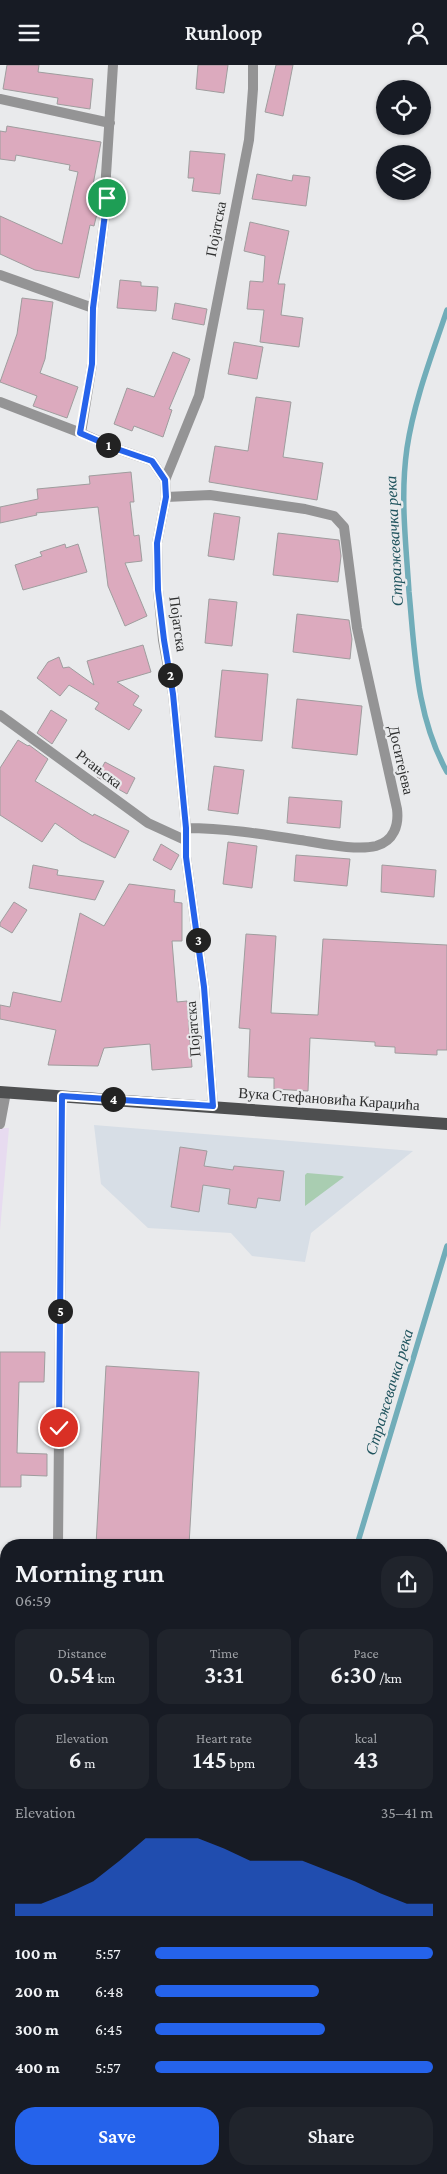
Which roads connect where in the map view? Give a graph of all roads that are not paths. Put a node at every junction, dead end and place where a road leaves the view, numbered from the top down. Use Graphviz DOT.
graph roads {
  1 [pos="113,65"];
  2 [pos="253,65"];
  3 [pos="0,99"];
  4 [pos="110,123"];
  5 [pos="0,275"];
  6 [pos="93,308"];
  7 [pos="0,402"];
  8 [pos="80,433"];
  9 [pos="165,480"];
  10 [pos="166,497"];
  11 [pos="0,715"];
  12 [pos="186,828"];
  13 [pos="185,840"];
  14 [pos="3,1092"];
  15 [pos="62,1096"];
  16 [pos="213,1106"];
  17 [pos="0,1124"];
  18 [pos="447,1124"];
  19 [pos="58,1539"];
  1 -- 4 [label="street"];
  2 -- 9 [label="street, Појатска"];
  3 -- 4 [label="street"];
  4 -- 6 [label="street"];
  5 -- 6 [label="street"];
  6 -- 8 [label="street"];
  7 -- 8 [label="street"];
  8 -- 9 [label="street"];
  9 -- 10 [label="street, Појатска"];
  10 -- 12 [label="street, Појатска"];
  10 -- 12 [label="street, Доситејева"];
  11 -- 13 [label="street, Ртањска"];
  12 -- 13 [label="street, Појатска"];
  13 -- 16 [label="street, Појатска"];
  14 -- 15 [label="main road, Вука Стефановића Караџића"];
  14 -- 17 [label="street"];
  15 -- 16 [label="main road, Вука Стефановића Караџића"];
  15 -- 19 [label="street"];
  16 -- 18 [label="main road, Вука Стефановића Караџића"];
}
